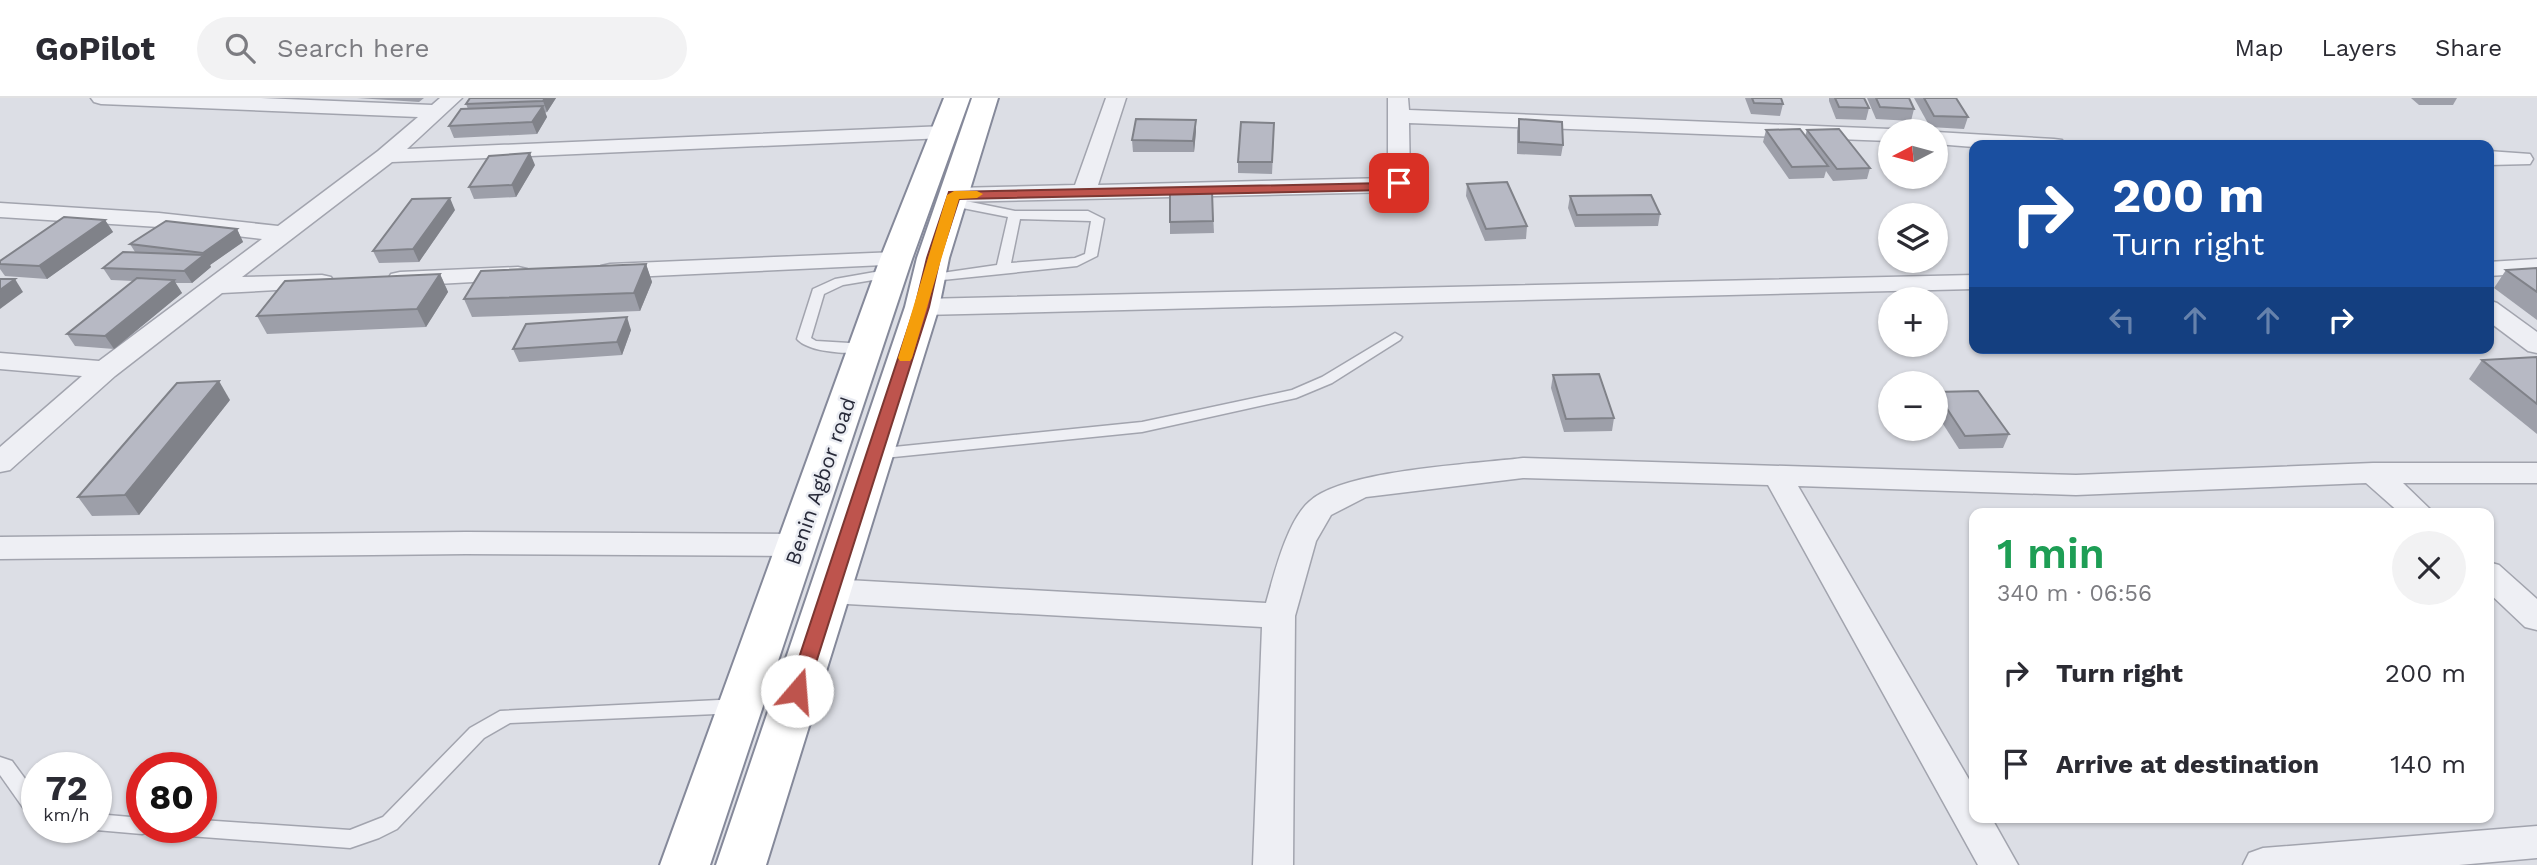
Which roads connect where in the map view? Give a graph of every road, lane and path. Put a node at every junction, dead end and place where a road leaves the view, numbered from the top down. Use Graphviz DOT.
graph roads {
  1 [pos="100,98"];
  2 [pos="985,98"];
  3 [pos="1116,98"];
  4 [pos="444,104"];
  5 [pos="1397,107"];
  6 [pos="951,115"];
  7 [pos="1878,134"];
  8 [pos="1948,139"];
  9 [pos="1970,140"];
  10 [pos="386,156"];
  11 [pos="2494,159"];
  12 [pos="2532,162"];
  13 [pos="1084,192"];
  14 [pos="952,199"];
  15 [pos="0,210"];
  16 [pos="1015,215"];
  17 [pos="282,234"];
  18 [pos="2537,266"];
  19 [pos="1003,268"];
  20 [pos="2494,268"];
  21 [pos="590,271"];
  22 [pos="548,273"];
  23 [pos="381,279"];
  24 [pos="910,280"];
  25 [pos="340,281"];
  26 [pos="1969,282"];
  27 [pos="214,286"];
  28 [pos="2494,313"];
  29 [pos="1395,337"];
  30 [pos="2537,345"];
  31 [pos="866,348"];
  32 [pos="0,361"];
  33 [pos="105,370"];
  34 [pos="874,454"];
  35 [pos="0,463"];
  36 [pos="2373,473"];
  37 [pos="2537,473"];
  38 [pos="1777,475"];
  39 [pos="2413,508"];
  40 [pos="799,545"];
  41 [pos="0,548"];
  42 [pos="2494,579"];
  43 [pos="830,591"];
  44 [pos="1279,616"];
  45 [pos="2537,618"];
  46 [pos="742,706"];
  47 [pos="0,765"];
  48 [pos="21,789"];
  49 [pos="1969,814"];
  50 [pos="1974,823"];
  51 [pos="217,830"];
  52 [pos="2537,842"];
  53 [pos="685,865"];
  54 [pos="741,865"];
  55 [pos="1273,865"];
  56 [pos="1998,865"];
  57 [pos="2263,865"];
  1 -- 4 [label="street"];
  2 -- 14 [label="highway, Benin Agbor road"];
  3 -- 13 [label="street"];
  4 -- 10 [label="street"];
  5 -- 7 [label="street"];
  5 -- 13 [label="street"];
  6 -- 10 [label="street"];
  6 -- 24 [label="highway, Benin Agbor road"];
  8 -- 9 [label="street"];
  10 -- 17 [label="street"];
  11 -- 12 [label="street"];
  13 -- 14 [label="street"];
  14 -- 16 [label="lane"];
  14 -- 24 [label="highway, Benin Agbor road"];
  15 -- 17 [label="street"];
  16 -- 19 [label="lane"];
  16 -- 19 [label="lane"];
  17 -- 27 [label="street"];
  18 -- 20 [label="street"];
  19 -- 24 [label="lane"];
  21 -- 24 [label="street"];
  22 -- 23 [label="street"];
  24 -- 26 [label="street"];
  24 -- 31 [label="highway, Benin Agbor road"];
  24 -- 31 [label="lane"];
  24 -- 34 [label="highway, Benin Agbor road"];
  25 -- 27 [label="street"];
  27 -- 33 [label="street"];
  28 -- 30 [label="street"];
  29 -- 34 [label="lane"];
  31 -- 40 [label="highway, Benin Agbor road"];
  32 -- 33 [label="street"];
  33 -- 35 [label="street"];
  34 -- 43 [label="highway, Benin Agbor road"];
  36 -- 37 [label="street"];
  36 -- 38 [label="street"];
  36 -- 39 [label="street"];
  38 -- 44 [label="street"];
  38 -- 49 [label="street"];
  40 -- 41 [label="street"];
  40 -- 46 [label="highway, Benin Agbor road"];
  42 -- 45 [label="street"];
  43 -- 44 [label="street"];
  43 -- 54 [label="highway, Benin Agbor road"];
  44 -- 55 [label="street"];
  46 -- 51 [label="lane"];
  46 -- 53 [label="highway, Benin Agbor road"];
  47 -- 48 [label="lane"];
  50 -- 56 [label="street"];
  52 -- 57 [label="street"];
}
